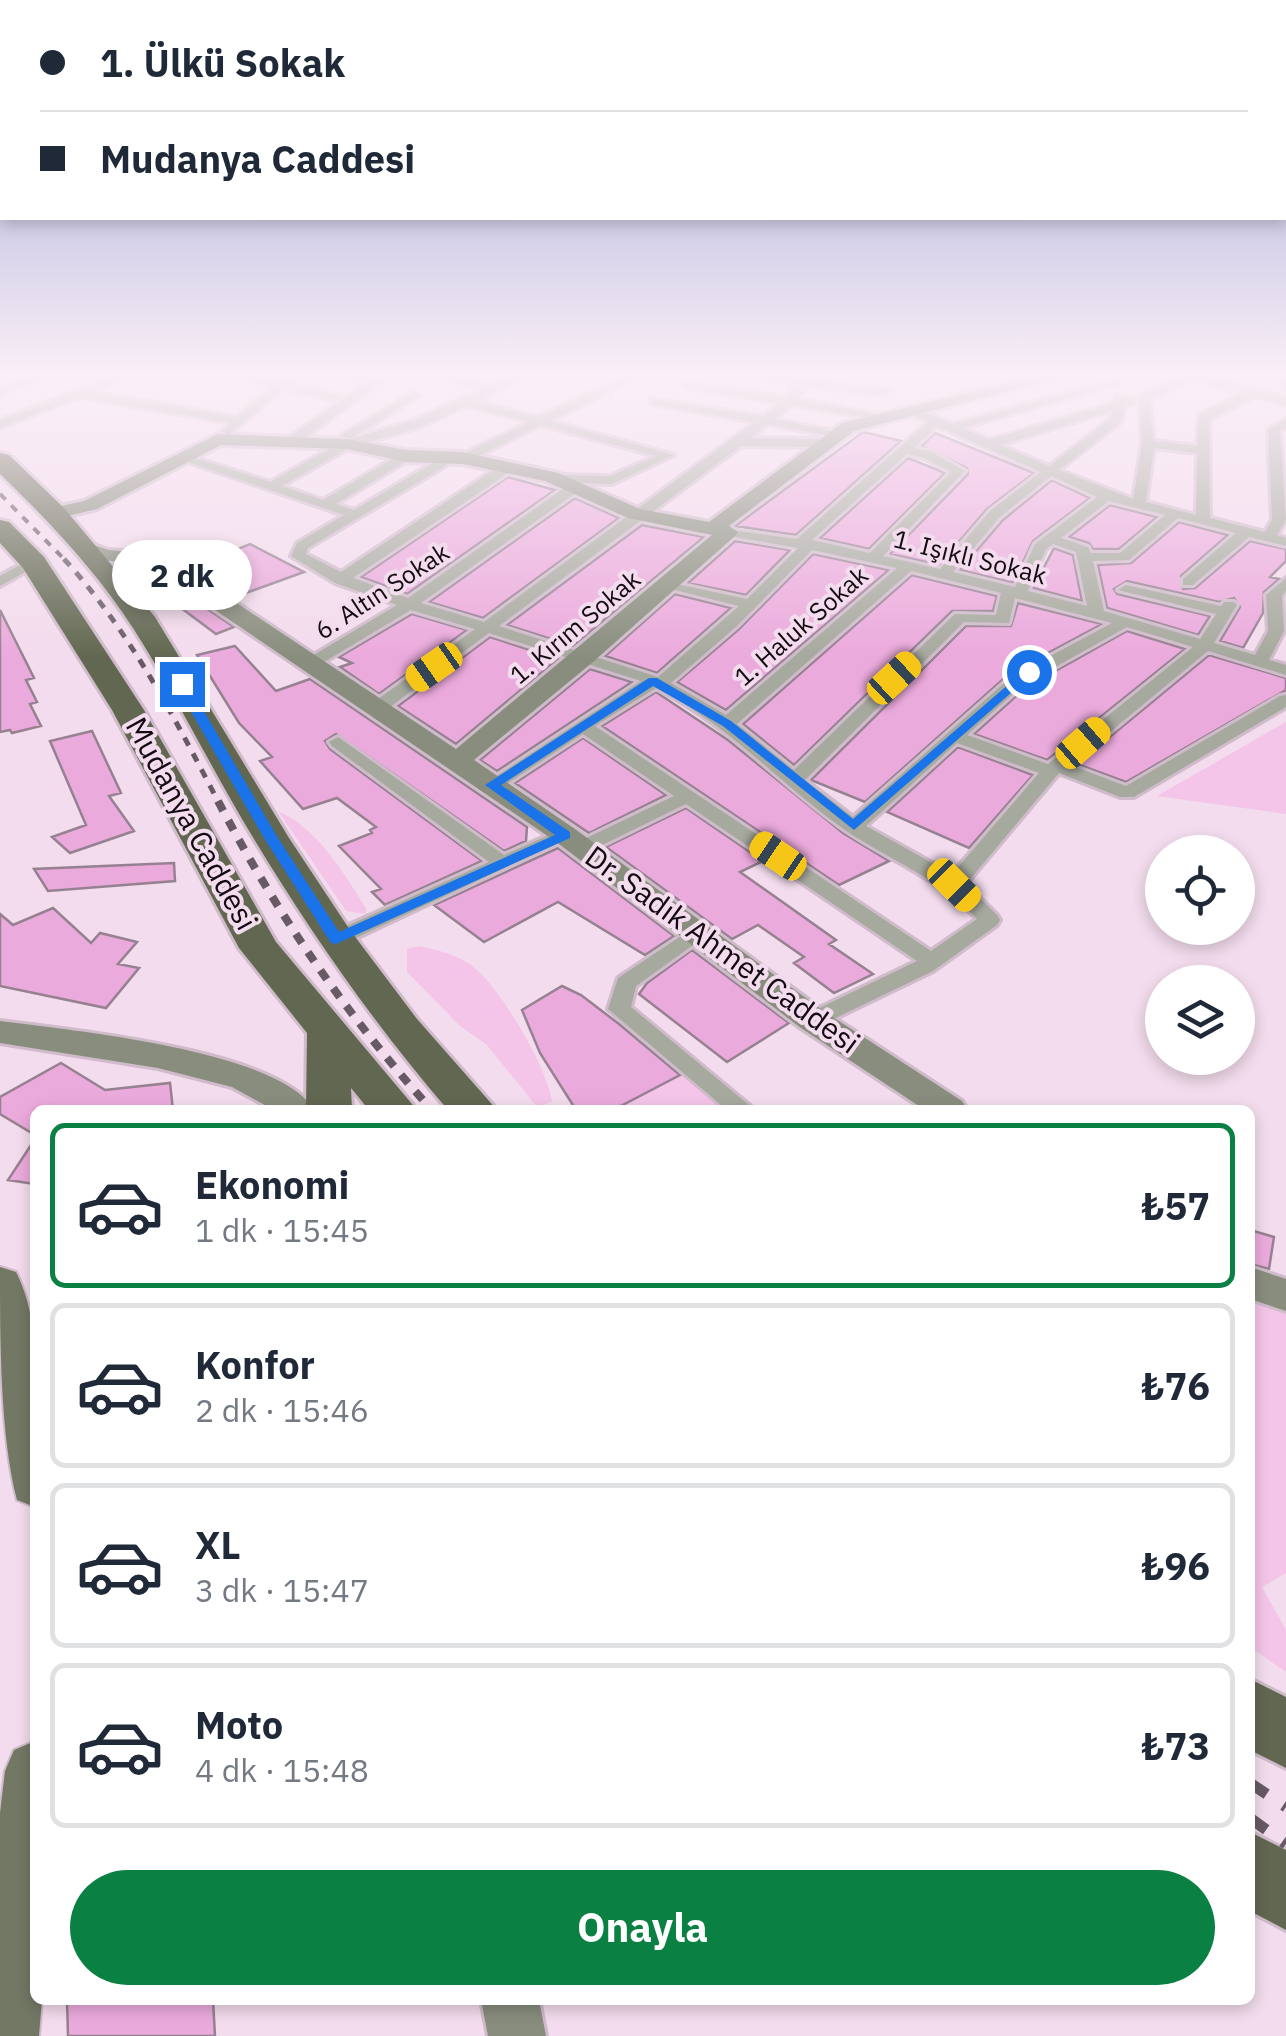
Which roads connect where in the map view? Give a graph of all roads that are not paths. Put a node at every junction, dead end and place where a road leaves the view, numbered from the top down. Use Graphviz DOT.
graph roads {
  1 [pos="9,468"];
  2 [pos="167,468"];
  3 [pos="213,468"];
  4 [pos="302,468"];
  5 [pos="385,468"];
  6 [pos="439,468"];
  7 [pos="506,468"];
  8 [pos="517,468"];
  9 [pos="638,468"];
  10 [pos="701,468"];
  11 [pos="795,468"];
  12 [pos="886,468"];
  13 [pos="954,468"];
  14 [pos="1041,468"];
  15 [pos="1059,468"];
  16 [pos="1144,468"];
  17 [pos="1203,468"];
  18 [pos="1282,468"];
  19 [pos="1053,473"];
  20 [pos="550,477"];
  21 [pos="271,487"];
  22 [pos="572,489"];
  23 [pos="1106,496"];
  24 [pos="324,504"];
  25 [pos="1139,504"];
  26 [pos="56,512"];
  27 [pos="1176,513"];
  28 [pos="357,514"];
  29 [pos="635,514"];
  30 [pos="1283,517"];
  31 [pos="1203,519"];
  32 [pos="0,528"];
  33 [pos="1248,530"];
  34 [pos="721,531"];
  35 [pos="1270,536"];
  36 [pos="1049,538"];
  37 [pos="1286,542"];
  38 [pos="806,544"];
  39 [pos="84,548"];
  40 [pos="873,558"];
  41 [pos="1086,558"];
  42 [pos="34,563"];
  43 [pos="163,566"];
  44 [pos="907,566"];
  45 [pos="943,576"];
  46 [pos="340,580"];
  47 [pos="0,582"];
  48 [pos="1188,582"];
  49 [pos="1286,582"];
  50 [pos="668,584"];
  51 [pos="114,588"];
  52 [pos="1126,590"];
  53 [pos="1014,592"];
  54 [pos="750,604"];
  55 [pos="407,606"];
  56 [pos="1098,615"];
  57 [pos="1123,623"];
  58 [pos="488,628"];
  59 [pos="1204,646"];
  60 [pos="585,657"];
  61 [pos="313,662"];
  62 [pos="1260,662"];
  63 [pos="1286,670"];
  64 [pos="656,682"];
  65 [pos="1286,700"];
  66 [pos="380,706"];
  67 [pos="727,723"];
  68 [pos="582,726"];
  69 [pos="952,736"];
  70 [pos="338,742"];
  71 [pos="457,761"];
  72 [pos="1054,768"];
  73 [pos="794,780"];
  74 [pos="492,785"];
  75 [pos="688,796"];
  76 [pos="854,826"];
  77 [pos="573,842"];
  78 [pos="501,862"];
  79 [pos="954,885"];
  80 [pos="696,933"];
  81 [pos="336,939"];
  82 [pos="932,962"];
  83 [pos="813,1020"];
  84 [pos="328,1029"];
  85 [pos="0,1032"];
  86 [pos="289,1105"];
  87 [pos="329,1105"];
  88 [pos="390,1105"];
  89 [pos="470,1105"];
  90 [pos="737,1105"];
  91 [pos="942,1105"];
  92 [pos="0,1284"];
  93 [pos="1255,1286"];
  94 [pos="1286,1295"];
  95 [pos="30,1455"];
  96 [pos="1255,1715"];
  97 [pos="1286,1735"];
  98 [pos="30,1815"];
  99 [pos="1255,1871"];
  100 [pos="1286,1894"];
  101 [pos="511,2005"];
  102 [pos="5,2036"];
  103 [pos="517,2036"];
  1 -- 26 [label="highway, Mudanya Caddesi"];
  2 -- 26 [label="street"];
  3 -- 21 [label="street"];
  4 -- 21 [label="street"];
  5 -- 24 [label="street"];
  6 -- 28 [label="street"];
  7 -- 46 [label="street"];
  8 -- 20 [label="street, 1. Işıklı Sokak"];
  9 -- 20 [label="street, 1. Işıklı Sokak"];
  10 -- 29 [label="street"];
  11 -- 34 [label="street, 1. Kırım Sokak"];
  12 -- 38 [label="street"];
  13 -- 40 [label="street"];
  14 -- 19 [label="street"];
  15 -- 19 [label="street"];
  16 -- 25 [label="street"];
  17 -- 31 [label="street"];
  18 -- 30 [label="street"];
  19 -- 23 [label="street"];
  19 -- 45 [label="street"];
  20 -- 22 [label="street, 1. Işıklı Sokak"];
  21 -- 24 [label="street"];
  22 -- 29 [label="street, 1. Işıklı Sokak"];
  22 -- 55 [label="street, 6. Altın Sokak"];
  23 -- 25 [label="street"];
  23 -- 36 [label="street"];
  24 -- 28 [label="street"];
  25 -- 27 [label="street"];
  26 -- 39 [label="highway, Mudanya Caddesi"];
  27 -- 31 [label="street"];
  27 -- 41 [label="street"];
  28 -- 46 [label="street"];
  29 -- 34 [label="street, 1. Işıklı Sokak"];
  29 -- 58 [label="street"];
  30 -- 35 [label="street"];
  31 -- 33 [label="street"];
  32 -- 42 [label="highway, Mudanya Caddesi"];
  33 -- 35 [label="street"];
  33 -- 48 [label="street"];
  34 -- 38 [label="street, 1. Işıklı Sokak"];
  34 -- 50 [label="street, 1. Kırım Sokak"];
  35 -- 37 [label="street"];
  36 -- 41 [label="street"];
  36 -- 53 [label="street"];
  38 -- 40 [label="street, 1. Işıklı Sokak"];
  38 -- 54 [label="street"];
  39 -- 43 [label="street, Dr. Sadık Ahmet Caddesi"];
  39 -- 51 [label="highway, Mudanya Caddesi"];
  40 -- 44 [label="street, 1. Işıklı Sokak"];
  41 -- 56 [label="street"];
  42 -- 47 [label="street"];
  42 -- 84 [label="highway, Mudanya Caddesi"];
  43 -- 51 [label="street"];
  43 -- 61 [label="street, Dr. Sadık Ahmet Caddesi"];
  44 -- 45 [label="street, 1. Işıklı Sokak"];
  44 -- 67 [label="street, 1. Haluk Sokak"];
  45 -- 53 [label="street, 1. Işıklı Sokak"];
  46 -- 55 [label="street"];
  49 -- 62 [label="street"];
  50 -- 54 [label="street"];
  50 -- 60 [label="street, 1. Kırım Sokak"];
  51 -- 81 [label="highway, Mudanya Caddesi"];
  52 -- 59 [label="street"];
  53 -- 56 [label="street, 1. Işıklı Sokak"];
  53 -- 73 [label="street"];
  54 -- 64 [label="street"];
  55 -- 58 [label="street"];
  55 -- 61 [label="street, 6. Altın Sokak"];
  56 -- 57 [label="street, 1. Işıklı Sokak"];
  57 -- 59 [label="street, 1. Işıklı Sokak"];
  57 -- 69 [label="street"];
  58 -- 60 [label="street"];
  58 -- 66 [label="street"];
  59 -- 62 [label="street, 1. Işıklı Sokak"];
  59 -- 72 [label="street"];
  60 -- 64 [label="street"];
  60 -- 71 [label="street, 1. Kırım Sokak"];
  61 -- 66 [label="street, Dr. Sadık Ahmet Caddesi"];
  62 -- 63 [label="street, 1. Işıklı Sokak"];
  64 -- 67 [label="street"];
  64 -- 68 [label="street"];
  65 -- 72 [label="street"];
  66 -- 71 [label="street, Dr. Sadık Ahmet Caddesi"];
  67 -- 73 [label="street"];
  68 -- 74 [label="street"];
  68 -- 75 [label="street"];
  69 -- 72 [label="street"];
  69 -- 76 [label="street"];
  70 -- 78 [label="street"];
  71 -- 74 [label="street, Dr. Sadık Ahmet Caddesi"];
  72 -- 79 [label="street"];
  73 -- 76 [label="street"];
  74 -- 77 [label="street, Dr. Sadık Ahmet Caddesi"];
  75 -- 77 [label="street"];
  75 -- 82 [label="street"];
  76 -- 79 [label="street"];
  77 -- 78 [label="street"];
  77 -- 80 [label="street, Dr. Sadık Ahmet Caddesi"];
  78 -- 81 [label="street"];
  79 -- 82 [label="street"];
  80 -- 83 [label="street, Dr. Sadık Ahmet Caddesi"];
  80 -- 90 [label="street"];
  81 -- 89 [label="highway, Mudanya Caddesi"];
  82 -- 83 [label="street"];
  83 -- 91 [label="street, Dr. Sadık Ahmet Caddesi"];
  84 -- 87 [label="highway"];
  84 -- 88 [label="highway, Mudanya Caddesi"];
  85 -- 86 [label="street"];
  92 -- 95 [label="main road"];
  93 -- 94 [label="street"];
  96 -- 97 [label="highway"];
  98 -- 102 [label="main road"];
  99 -- 100 [label="highway"];
  101 -- 103 [label="street"];
}
